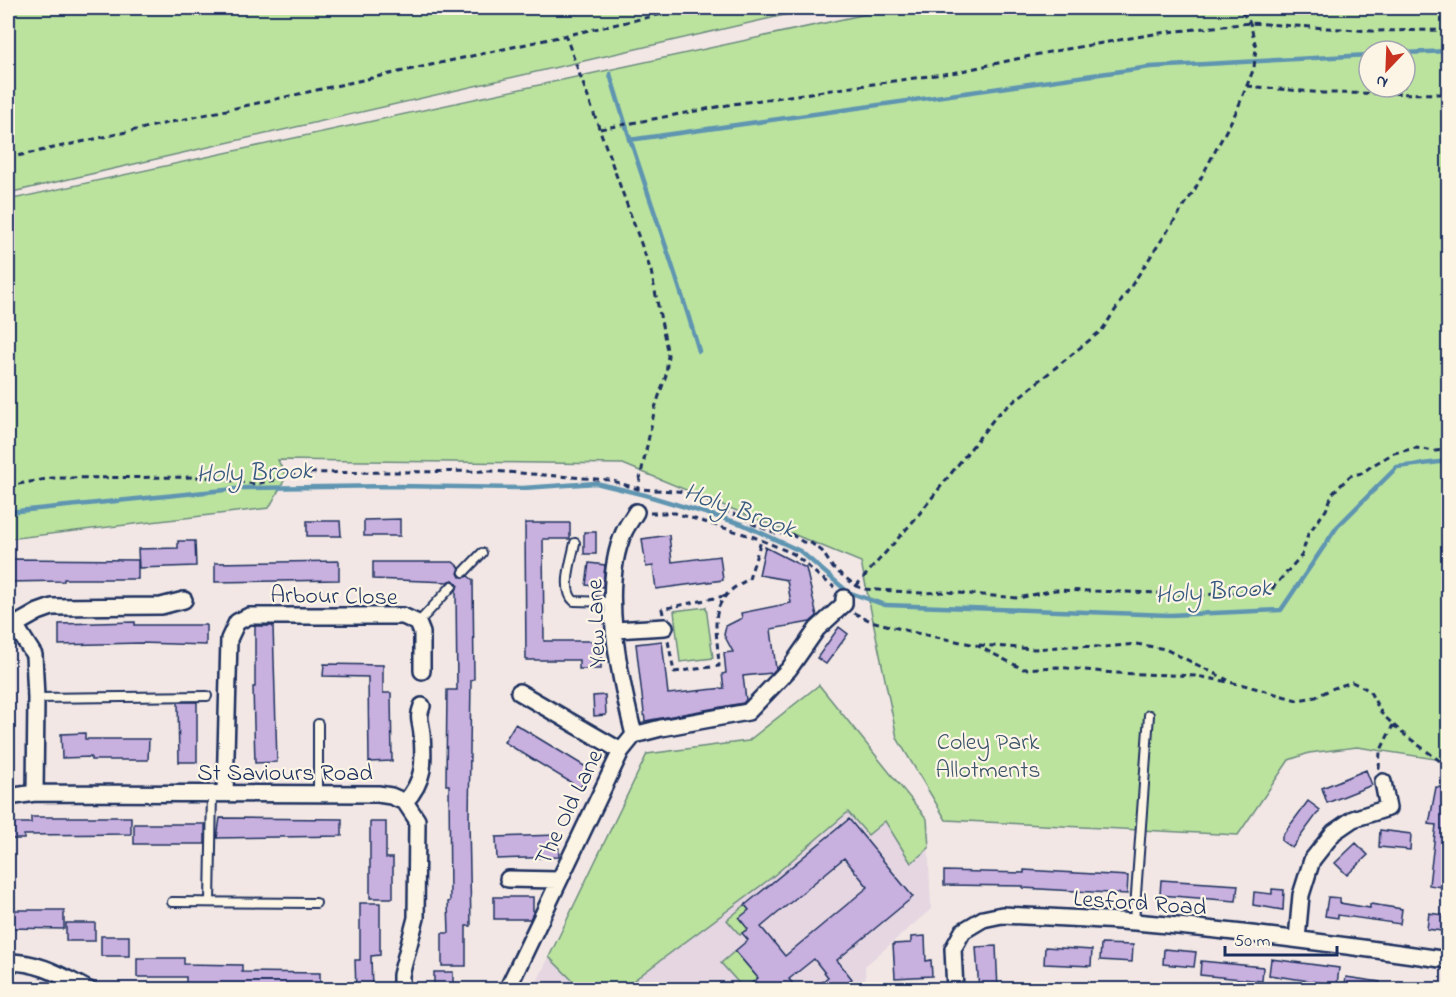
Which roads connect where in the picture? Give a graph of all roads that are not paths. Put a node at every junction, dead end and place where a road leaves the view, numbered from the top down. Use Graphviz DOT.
graph roads {
  1 [pos="636,512"];
  2 [pos="575,543"];
  3 [pos="482,553"];
  4 [pos="464,572"];
  5 [pos="452,586"];
  6 [pos="184,600"];
  7 [pos="844,600"];
  8 [pos="612,602"];
  9 [pos="418,624"];
  10 [pos="11,627"];
  11 [pos="665,627"];
  12 [pos="615,630"];
  13 [pos="422,671"];
  14 [pos="519,692"];
  15 [pos="207,696"];
  16 [pos="36,698"];
  17 [pos="422,706"];
  18 [pos="1149,715"];
  19 [pos="318,724"];
  20 [pos="633,735"];
  21 [pos="621,751"];
  22 [pos="1383,782"];
  23 [pos="35,793"];
  24 [pos="218,793"];
  25 [pos="318,795"];
  26 [pos="8,797"];
  27 [pos="405,802"];
  28 [pos="508,879"];
  29 [pos="558,880"];
  30 [pos="172,902"];
  31 [pos="210,902"];
  32 [pos="316,903"];
  33 [pos="1134,922"];
  34 [pos="1297,939"];
  35 [pos="1449,960"];
  36 [pos="8,962"];
  37 [pos="89,990"];
  38 [pos="401,990"];
  39 [pos="507,990"];
  40 [pos="955,990"];
  1 -- 8 [label="street, Yew Lane"];
  2 -- 8 [label="lane"];
  3 -- 4 [label="lane"];
  5 -- 9 [label="lane"];
  6 -- 10 [label="street"];
  7 -- 20 [label="street"];
  8 -- 12 [label="street, Yew Lane"];
  9 -- 13 [label="street, Arbour Close"];
  9 -- 24 [label="street, Arbour Close"];
  10 -- 16 [label="street"];
  11 -- 12 [label="street"];
  12 -- 20 [label="street, Yew Lane"];
  14 -- 21 [label="street, The Old Lane"];
  15 -- 16 [label="lane"];
  16 -- 23 [label="street"];
  17 -- 27 [label="street"];
  18 -- 33 [label="lane"];
  19 -- 25 [label="lane"];
  20 -- 21 [label="street"];
  21 -- 29 [label="street, The Old Lane"];
  22 -- 34 [label="street"];
  23 -- 24 [label="street, St Saviours Road"];
  23 -- 26 [label="street, St Saviours Road"];
  24 -- 25 [label="street, St Saviours Road"];
  24 -- 31 [label="lane"];
  25 -- 27 [label="street, St Saviours Road"];
  27 -- 38 [label="street"];
  28 -- 29 [label="street"];
  29 -- 39 [label="street, The Old Lane"];
  30 -- 31 [label="lane"];
  31 -- 32 [label="lane"];
  33 -- 34 [label="street, Lesford Road"];
  33 -- 40 [label="street, Lesford Road"];
  34 -- 35 [label="street, Lesford Road"];
  36 -- 37 [label="street"];
}
